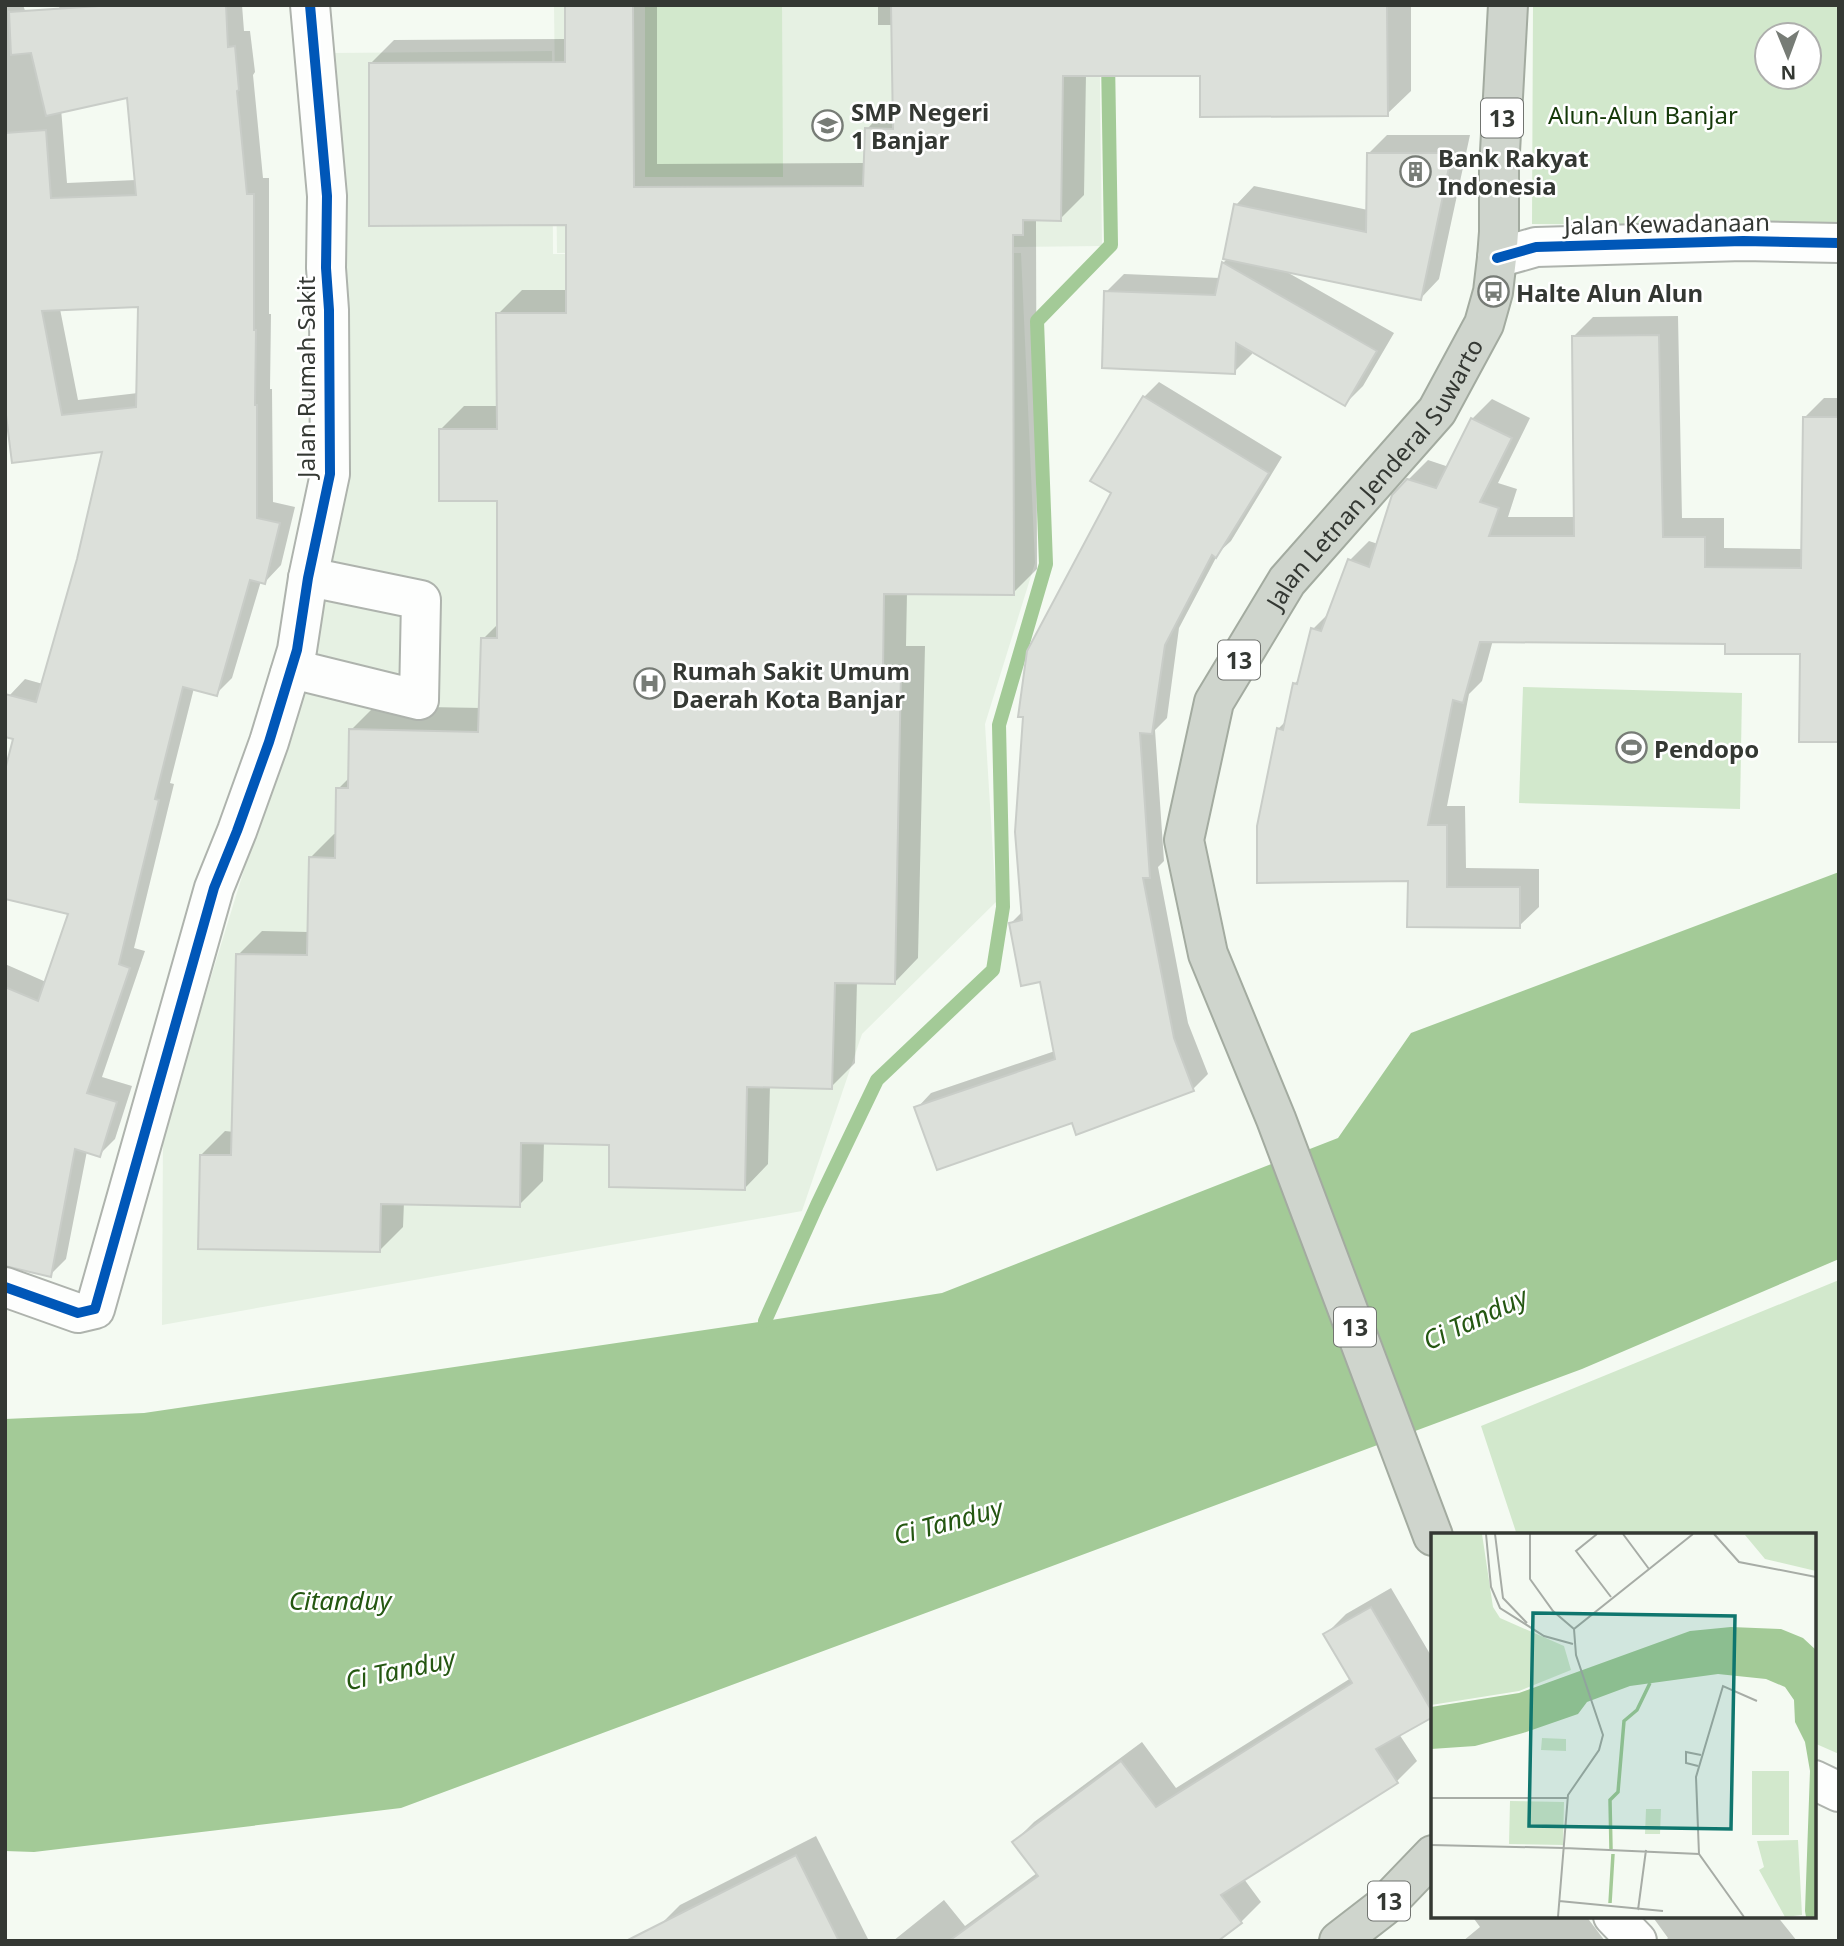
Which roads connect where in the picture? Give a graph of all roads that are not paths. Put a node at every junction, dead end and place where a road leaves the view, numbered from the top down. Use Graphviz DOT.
graph roads {
  1 [pos="310,5"];
  2 [pos="1508,5"];
  3 [pos="1839,243"];
  4 [pos="1498,245"];
  5 [pos="309,578"];
  6 [pos="290,674"];
  7 [pos="5,1287"];
  8 [pos="1432,1533"];
  9 [pos="1816,1781"];
  10 [pos="1839,1792"];
  11 [pos="1431,1857"];
  12 [pos="1615,1918"];
  13 [pos="1339,1941"];
  14 [pos="1637,1941"];
  1 -- 5 [label="street, Jalan Rumah Sakit"];
  2 -- 4 [label="highway, Jalan Letnan Jenderal Suwarto / 13"];
  3 -- 4 [label="street, Jalan Kewadanaan"];
  4 -- 8 [label="highway, Jalan Letnan Jenderal Suwarto / 13"];
  5 -- 6 [label="street, Jalan Rumah Sakit"];
  5 -- 6 [label="street"];
  6 -- 7 [label="street, Jalan Rumah Sakit"];
  9 -- 10 [label="street"];
  11 -- 13 [label="highway, 13"];
  12 -- 14 [label="street"];
}
